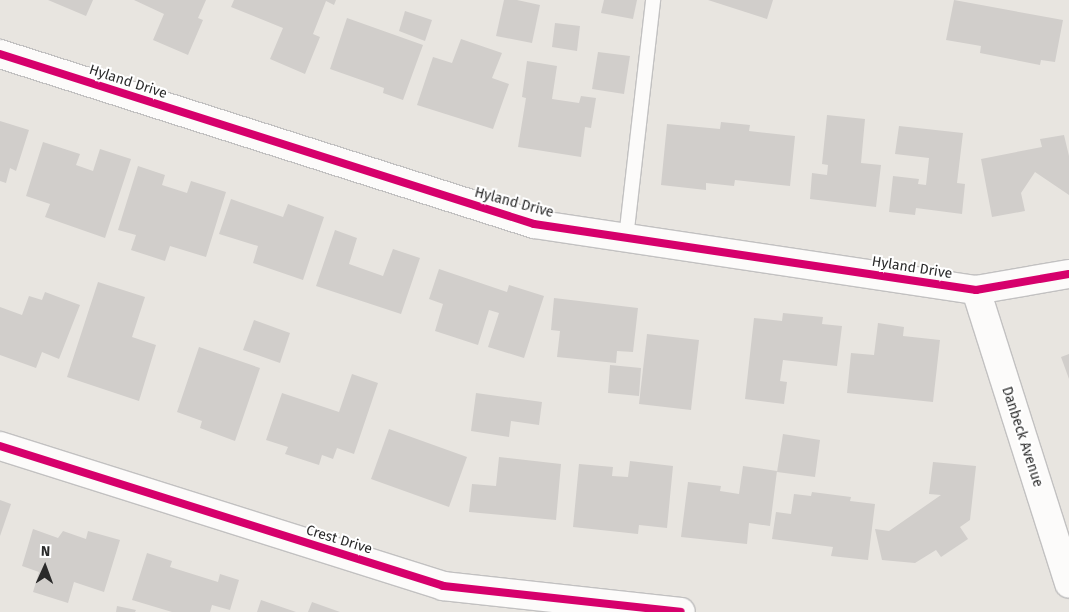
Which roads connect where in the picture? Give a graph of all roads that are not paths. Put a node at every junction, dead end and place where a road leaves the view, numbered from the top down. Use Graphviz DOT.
graph roads {
  1 [pos="653,0"];
  2 [pos="0,54"];
  3 [pos="626,238"];
  4 [pos="1069,274"];
  5 [pos="976,290"];
  6 [pos="0,446"];
  7 [pos="1069,584"];
  8 [pos="681,612"];
  1 -- 3 [label="lane"];
  2 -- 3 [label="street, Hyland Drive"];
  3 -- 5 [label="street, Hyland Drive"];
  4 -- 5 [label="street, Hyland Drive"];
  5 -- 7 [label="street, Danbeck Avenue"];
  6 -- 8 [label="street, Crest Drive"];
}
